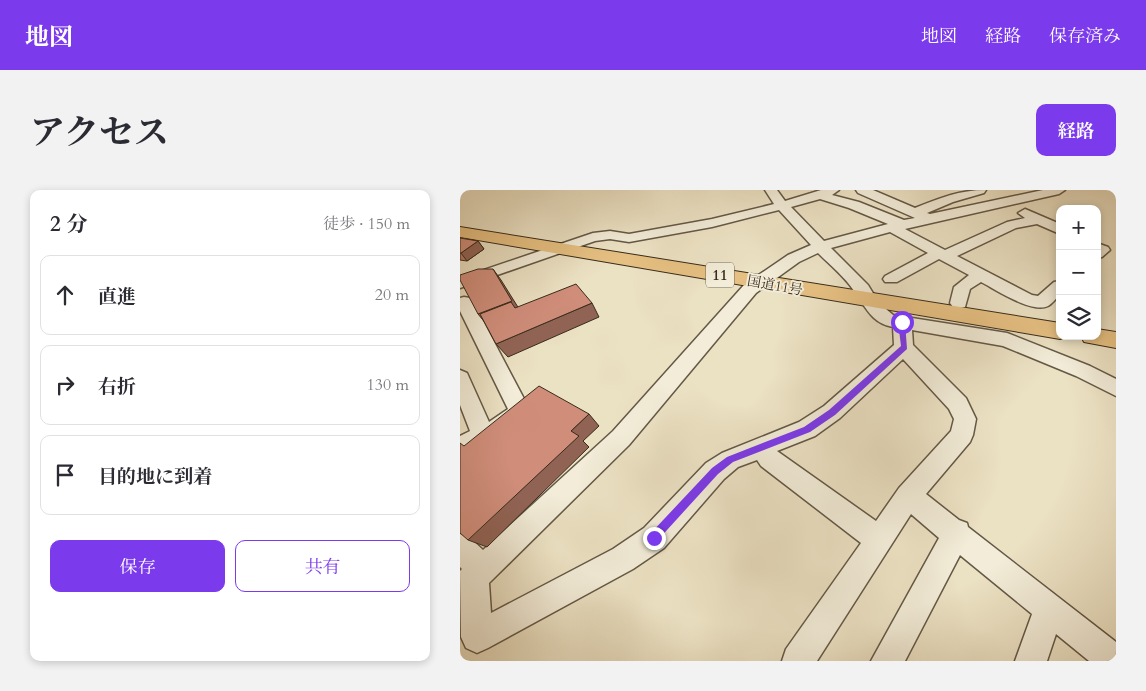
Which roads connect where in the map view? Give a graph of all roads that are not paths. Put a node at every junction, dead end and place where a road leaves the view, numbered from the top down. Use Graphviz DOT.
graph roads {
  1 [pos="771,190"];
  2 [pos="862,190"];
  3 [pos="979,190"];
  4 [pos="1059,190"];
  5 [pos="827,192"];
  6 [pos="1008,203"];
  7 [pos="782,206"];
  8 [pos="915,213"];
  9 [pos="930,219"];
  10 [pos="1037,220"];
  11 [pos="460,223"];
  12 [pos="897,226"];
  13 [pos="1056,228"];
  14 [pos="460,232"];
  15 [pos="568,246"];
  16 [pos="822,246"];
  17 [pos="942,254"];
  18 [pos="980,275"];
  19 [pos="767,279"];
  20 [pos="891,279"];
  21 [pos="460,283"];
  22 [pos="1056,290"];
  23 [pos="864,294"];
  24 [pos="960,296"];
  25 [pos="1028,300"];
  26 [pos="460,303"];
  27 [pos="1056,319"];
  28 [pos="1101,327"];
  29 [pos="1116,329"];
  30 [pos="1056,330"];
  31 [pos="903,334"];
  32 [pos="1101,338"];
  33 [pos="1116,340"];
  34 [pos="460,378"];
  35 [pos="1116,388"];
  36 [pos="483,436"];
  37 [pos="460,447"];
  38 [pos="762,447"];
  39 [pos="908,496"];
  40 [pos="957,533"];
  41 [pos="878,539"];
  42 [pos="460,548"];
  43 [pos="473,579"];
  44 [pos="1050,610"];
  45 [pos="798,661"];
  46 [pos="887,661"];
  47 [pos="1030,661"];
  48 [pos="1114,661"];
  1 -- 7 [label="street"];
  2 -- 8 [label="street"];
  3 -- 6 [label="street"];
  3 -- 8 [label="street"];
  4 -- 6 [label="street"];
  5 -- 7 [label="street"];
  5 -- 12 [label="street"];
  6 -- 9 [label="street"];
  6 -- 10 [label="street"];
  7 -- 15 [label="street"];
  7 -- 16 [label="street"];
  8 -- 9 [label="street"];
  9 -- 12 [label="street"];
  10 -- 13 [label="street"];
  10 -- 17 [label="street"];
  11 -- 15 [label="highway, 国道11号 / 11"];
  12 -- 16 [label="street"];
  12 -- 17 [label="street"];
  14 -- 15 [label="highway, 国道11号 / 11"];
  15 -- 19 [label="highway, 国道11号 / 11"];
  15 -- 21 [label="street"];
  16 -- 19 [label="street"];
  16 -- 23 [label="street"];
  17 -- 18 [label="street"];
  17 -- 20 [label="street"];
  18 -- 24 [label="street"];
  18 -- 25 [label="street"];
  19 -- 23 [label="highway, 国道11号 / 11"];
  19 -- 43 [label="street"];
  22 -- 25 [label="street"];
  23 -- 24 [label="highway, 国道11号 / 11"];
  23 -- 30 [label="highway, 国道11号 / 11"];
  23 -- 31 [label="street"];
  24 -- 25 [label="street"];
  24 -- 27 [label="highway, 国道11号 / 11"];
  26 -- 36 [label="street"];
  28 -- 29 [label="highway"];
  31 -- 35 [label="street"];
  31 -- 38 [label="street"];
  31 -- 39 [label="street"];
  32 -- 33 [label="highway"];
  34 -- 36 [label="street"];
  36 -- 37 [label="street"];
  38 -- 41 [label="street"];
  38 -- 43 [label="street"];
  39 -- 40 [label="street"];
  39 -- 41 [label="street"];
  40 -- 44 [label="street"];
  40 -- 46 [label="street"];
  41 -- 45 [label="street"];
  42 -- 43 [label="street"];
  44 -- 47 [label="street"];
  44 -- 48 [label="street"];
}
